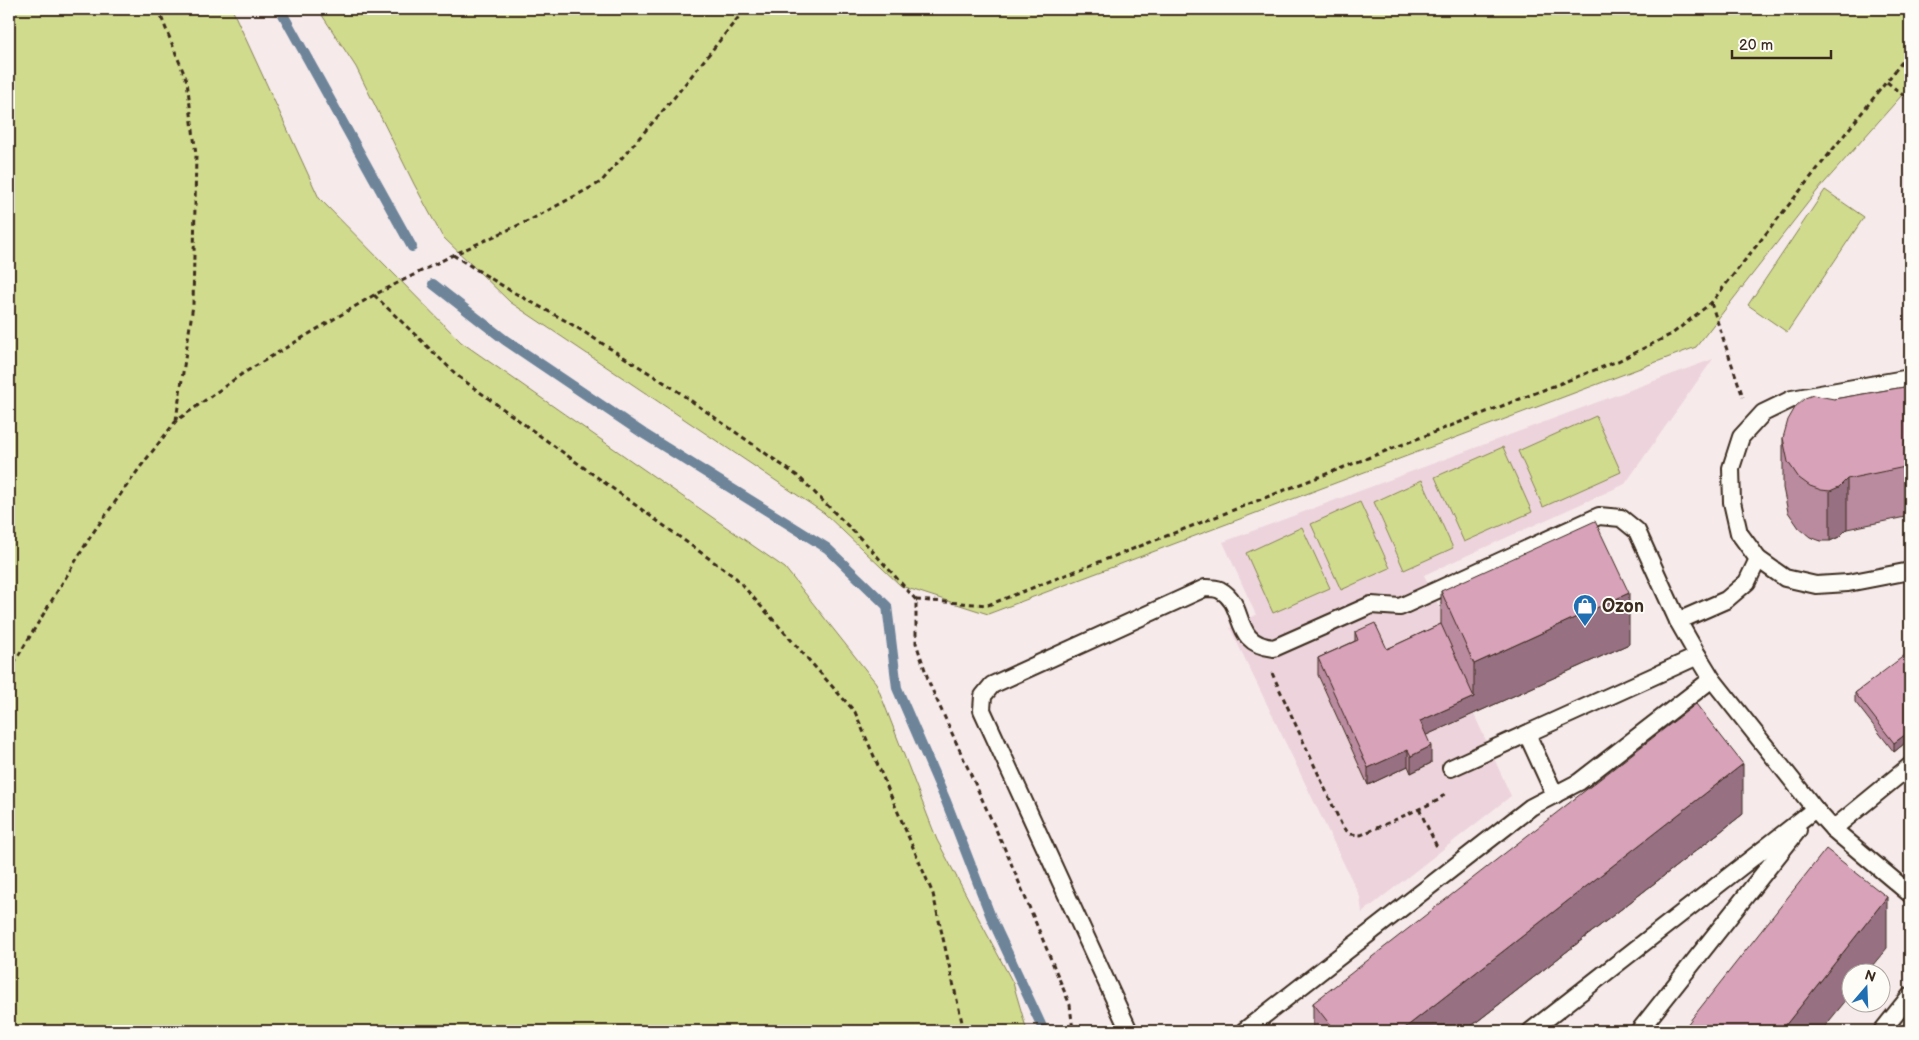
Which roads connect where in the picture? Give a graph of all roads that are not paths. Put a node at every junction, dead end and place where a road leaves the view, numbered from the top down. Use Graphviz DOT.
graph roads {
  1 [pos="1910,378"];
  2 [pos="1758,559"];
  3 [pos="1910,572"];
  4 [pos="1678,621"];
  5 [pos="1698,656"];
  6 [pos="1712,679"];
  7 [pos="1527,734"];
  8 [pos="1910,766"];
  9 [pos="1451,768"];
  10 [pos="1555,795"];
  11 [pos="1815,809"];
  12 [pos="1833,829"];
  13 [pos="1910,894"];
  14 [pos="1910,996"];
  15 [pos="1129,1031"];
  16 [pos="1244,1031"];
  17 [pos="1530,1031"];
  18 [pos="1639,1031"];
  19 [pos="1882,1031"];
  1 -- 2 [label="lane"];
  2 -- 3 [label="lane"];
  2 -- 4 [label="lane"];
  4 -- 5 [label="lane"];
  4 -- 15 [label="lane"];
  5 -- 6 [label="lane"];
  5 -- 7 [label="lane"];
  6 -- 10 [label="lane"];
  6 -- 11 [label="lane"];
  7 -- 9 [label="lane"];
  7 -- 10 [label="lane"];
  8 -- 12 [label="lane"];
  10 -- 16 [label="lane"];
  11 -- 12 [label="lane"];
  11 -- 17 [label="lane"];
  11 -- 18 [label="lane"];
  12 -- 13 [label="lane"];
  14 -- 19 [label="lane"];
}
